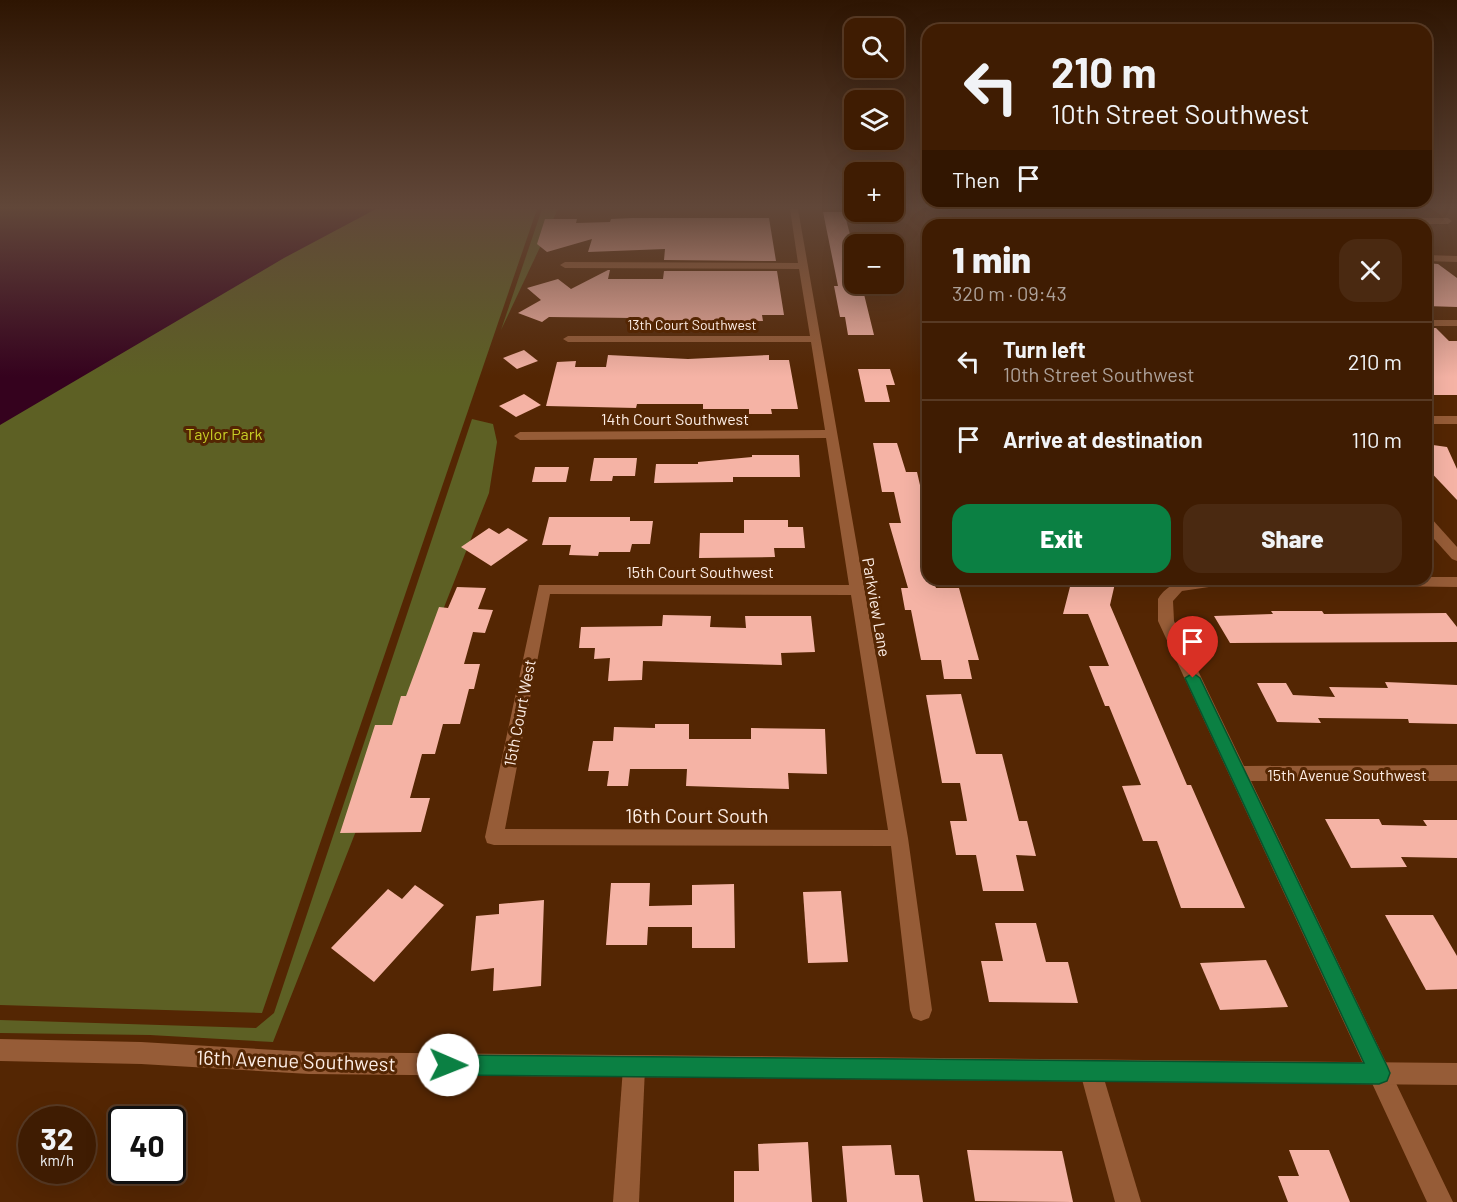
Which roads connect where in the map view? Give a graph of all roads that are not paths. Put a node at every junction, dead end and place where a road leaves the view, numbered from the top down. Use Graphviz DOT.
graph roads {
  1 [pos="587,265"];
  2 [pos="804,266"];
  3 [pos="1432,323"];
  4 [pos="1457,323"];
  5 [pos="568,339"];
  6 [pos="816,339"];
  7 [pos="1432,420"];
  8 [pos="1457,420"];
  9 [pos="830,434"];
  10 [pos="520,435"];
  11 [pos="1432,528"];
  12 [pos="1457,556"];
  13 [pos="1432,582"];
  14 [pos="1457,582"];
  15 [pos="1191,585"];
  16 [pos="544,589"];
  17 [pos="856,590"];
  18 [pos="1457,773"];
  19 [pos="1238,774"];
  20 [pos="494,837"];
  21 [pos="899,838"];
  22 [pos="921,1010"];
  23 [pos="0,1050"];
  24 [pos="634,1068"];
  25 [pos="1091,1072"];
  26 [pos="1379,1073"];
  27 [pos="1457,1074"];
  28 [pos="626,1202"];
  29 [pos="1128,1202"];
  30 [pos="1440,1202"];
  1 -- 2 [label="street"];
  2 -- 6 [label="street, Parkview Lane"];
  3 -- 4 [label="street"];
  5 -- 6 [label="street, 13th Court Southwest"];
  6 -- 9 [label="street, Parkview Lane"];
  7 -- 8 [label="street"];
  9 -- 10 [label="street, 14th Court Southwest"];
  9 -- 17 [label="street, Parkview Lane"];
  11 -- 12 [label="street"];
  13 -- 14 [label="street"];
  15 -- 19 [label="street"];
  16 -- 17 [label="street, 15th Court Southwest"];
  16 -- 20 [label="street, 15th Court West"];
  17 -- 21 [label="street, Parkview Lane"];
  18 -- 19 [label="street, 15th Avenue Southwest"];
  19 -- 26 [label="street"];
  20 -- 21 [label="street, 16th Court South"];
  21 -- 22 [label="street, Parkview Lane"];
  23 -- 24 [label="street, 16th Avenue Southwest"];
  24 -- 25 [label="street, 16th Avenue Southwest"];
  24 -- 28 [label="street"];
  25 -- 26 [label="street, 16th Avenue Southwest"];
  25 -- 29 [label="street"];
  26 -- 27 [label="street, 16th Avenue Southwest"];
  26 -- 30 [label="street"];
}
